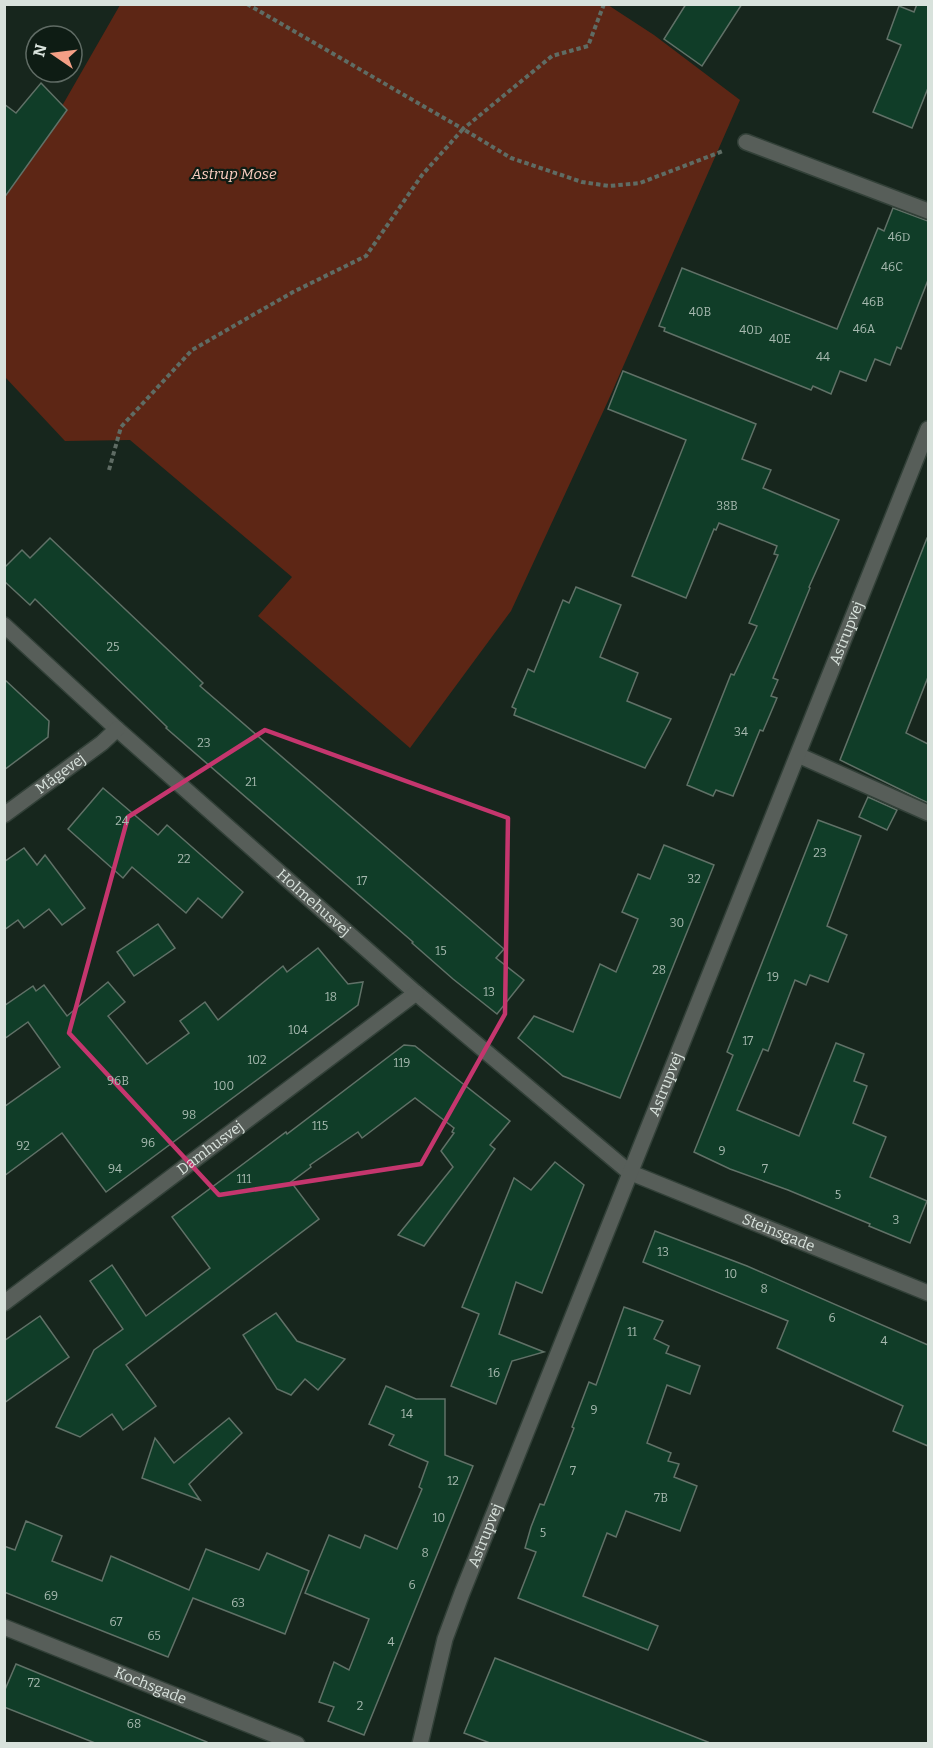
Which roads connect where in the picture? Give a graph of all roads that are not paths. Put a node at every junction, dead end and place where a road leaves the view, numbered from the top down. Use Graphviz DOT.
graph roads {
  1 [pos="746,142"];
  2 [pos="928,211"];
  3 [pos="928,429"];
  4 [pos="923,459"];
  5 [pos="4,625"];
  6 [pos="117,729"];
  7 [pos="798,755"];
  8 [pos="928,813"];
  9 [pos="4,815"];
  10 [pos="416,993"];
  11 [pos="629,1172"];
  12 [pos="928,1293"];
  13 [pos="4,1303"];
  14 [pos="4,1628"];
  15 [pos="297,1743"];
  16 [pos="420,1743"];
  1 -- 2 [label="street"];
  3 -- 4 [label="street, Astrupvej"];
  4 -- 7 [label="street, Astrupvej"];
  5 -- 6 [label="street, Holmehusvej"];
  6 -- 9 [label="street, Mågevej"];
  6 -- 10 [label="street, Holmehusvej"];
  7 -- 8 [label="street"];
  7 -- 11 [label="street, Astrupvej"];
  10 -- 11 [label="street, Holmehusvej"];
  10 -- 13 [label="street, Damhusvej"];
  11 -- 12 [label="street, Steinsgade"];
  11 -- 16 [label="street, Astrupvej"];
  14 -- 15 [label="street, Kochsgade"];
}
